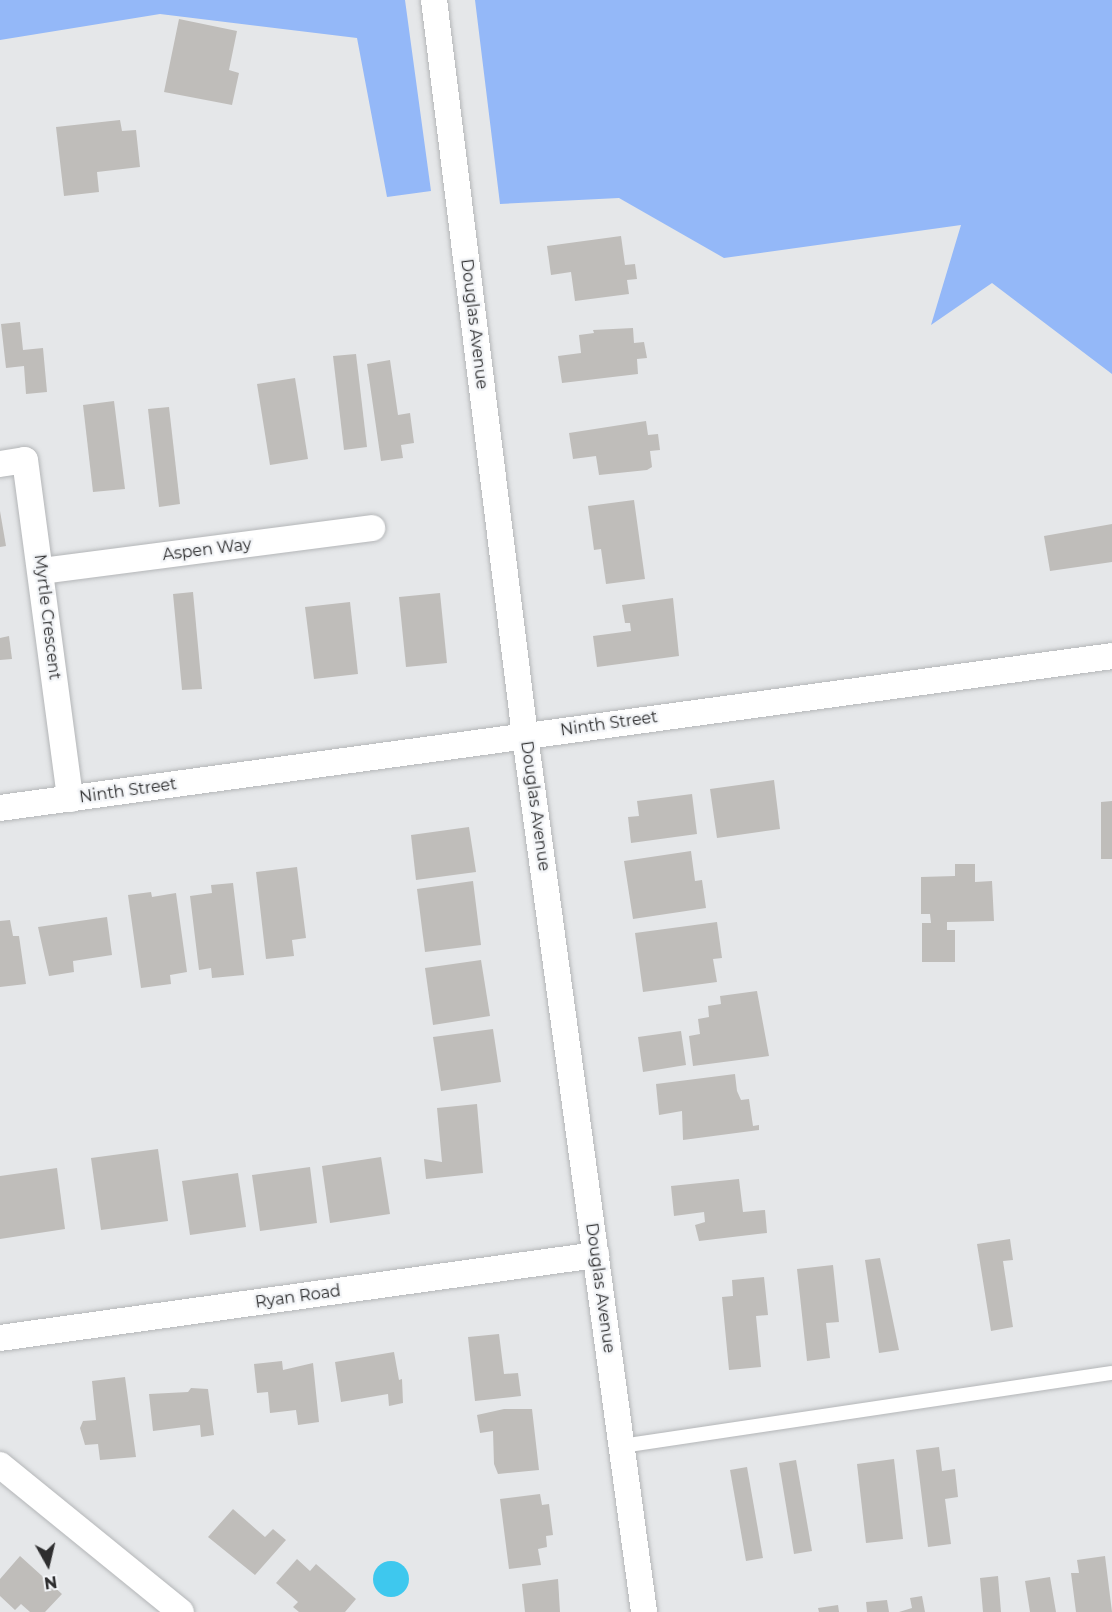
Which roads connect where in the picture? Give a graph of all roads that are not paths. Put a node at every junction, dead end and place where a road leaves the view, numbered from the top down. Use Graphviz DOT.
graph roads {
  1 [pos="434,0"];
  2 [pos="0,464"];
  3 [pos="372,528"];
  4 [pos="42,571"];
  5 [pos="1112,656"];
  6 [pos="525,736"];
  7 [pos="70,799"];
  8 [pos="0,808"];
  9 [pos="596,1255"];
  10 [pos="0,1338"];
  11 [pos="1112,1373"];
  12 [pos="622,1446"];
  13 [pos="0,1465"];
  14 [pos="181,1612"];
  15 [pos="644,1612"];
  1 -- 6 [label="street, Douglas Avenue"];
  2 -- 4 [label="street, Myrtle Crescent"];
  3 -- 4 [label="street, Aspen Way"];
  4 -- 7 [label="street, Myrtle Crescent"];
  5 -- 6 [label="street, Ninth Street"];
  6 -- 7 [label="street, Ninth Street"];
  6 -- 9 [label="street, Douglas Avenue"];
  7 -- 8 [label="street, Ninth Street"];
  9 -- 10 [label="street, Ryan Road"];
  9 -- 12 [label="street, Douglas Avenue"];
  11 -- 12 [label="lane"];
  12 -- 15 [label="street, Douglas Avenue"];
  13 -- 14 [label="street"];
}
